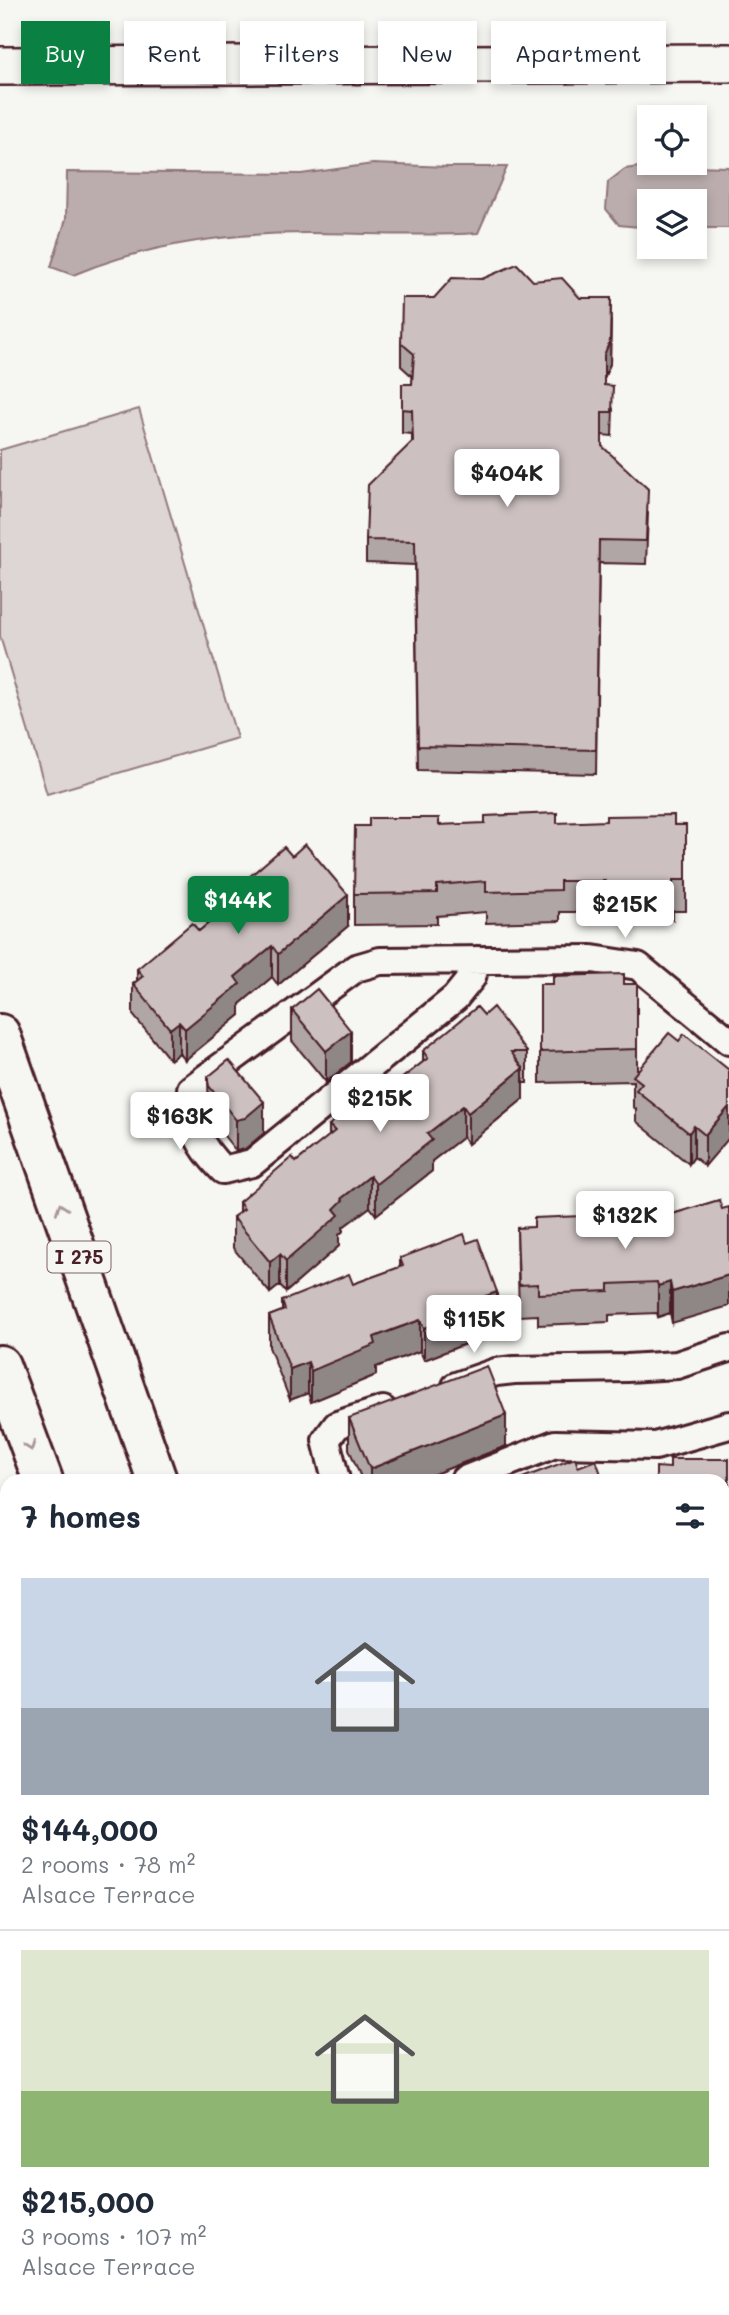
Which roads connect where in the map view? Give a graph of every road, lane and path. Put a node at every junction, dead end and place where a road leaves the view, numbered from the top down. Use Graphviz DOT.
graph roads {
  1 [pos="729,63"];
  2 [pos="0,66"];
  3 [pos="477,960"];
  4 [pos="0,1034"];
  5 [pos="729,1041"];
  6 [pos="75,1248"];
  7 [pos="729,1348"];
  8 [pos="0,1365"];
  9 [pos="430,1394"];
  10 [pos="403,1403"];
  11 [pos="729,1425"];
  12 [pos="41,1474"];
  13 [pos="154,1474"];
  14 [pos="182,1474"];
  15 [pos="334,1474"];
  16 [pos="479,1474"];
  1 -- 2 [label="street"];
  3 -- 3 [label="street"];
  3 -- 5 [label="street"];
  6 -- 4 [label="highway, I 275, one-way"];
  6 -- 13 [label="highway, I 275"];
  6 -- 14 [label="highway"];
  7 -- 9 [label="street"];
  8 -- 12 [label="highway, one-way"];
  10 -- 15 [label="street"];
  11 -- 16 [label="street"];
}
